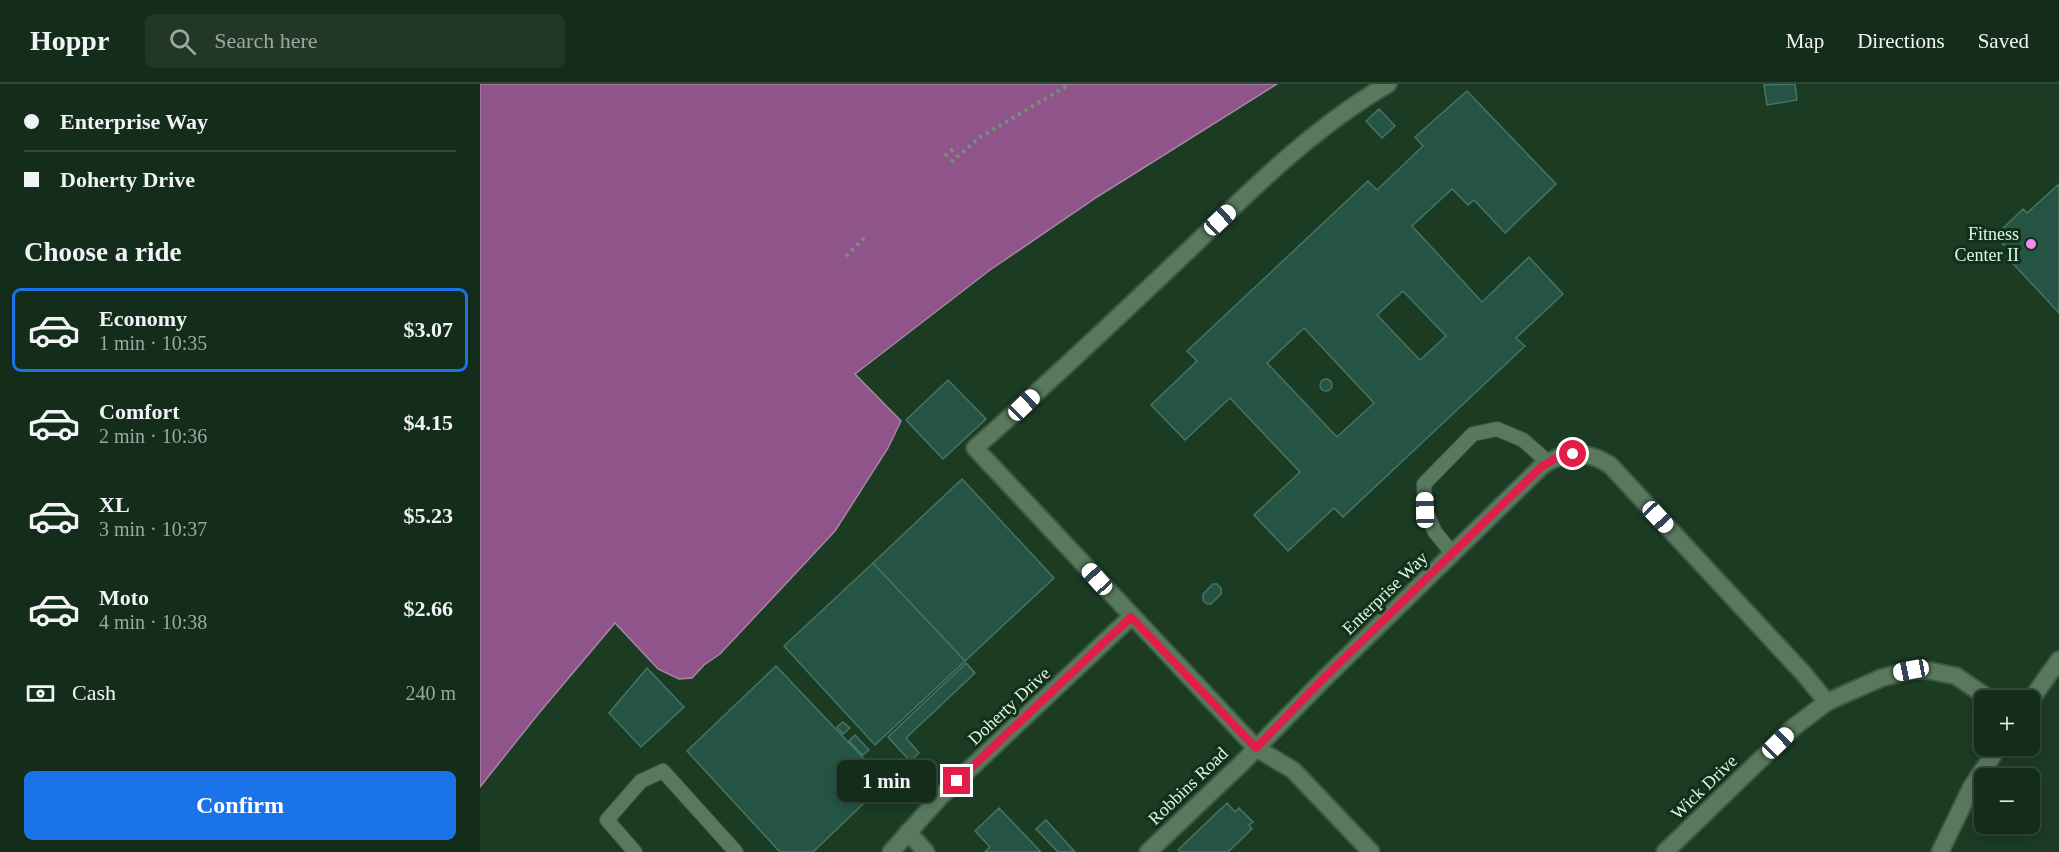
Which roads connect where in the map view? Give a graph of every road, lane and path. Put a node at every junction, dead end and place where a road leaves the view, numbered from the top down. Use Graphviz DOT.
graph roads {
  1 [pos="1070,84"];
  2 [pos="1388,84"];
  3 [pos="957,146"];
  4 [pos="945,156"];
  5 [pos="951,162"];
  6 [pos="866,236"];
  7 [pos="846,256"];
  8 [pos="1548,462"];
  9 [pos="1453,554"];
  10 [pos="1131,617"];
  11 [pos="2059,660"];
  12 [pos="1976,690"];
  13 [pos="2038,690"];
  14 [pos="1827,702"];
  15 [pos="1256,748"];
  16 [pos="1992,756"];
  17 [pos="908,832"];
  18 [pos="635,852"];
  19 [pos="736,852"];
  20 [pos="891,852"];
  21 [pos="926,852"];
  22 [pos="1148,852"];
  23 [pos="1371,852"];
  24 [pos="1665,852"];
  25 [pos="1940,852"];
  1 -- 5 [label="path"];
  2 -- 10 [label="street"];
  3 -- 4 [label="path"];
  6 -- 7 [label="path"];
  8 -- 9 [label="street, Enterprise Way"];
  8 -- 9 [label="lane"];
  8 -- 14 [label="street, Enterprise Way"];
  9 -- 15 [label="street, Enterprise Way"];
  10 -- 15 [label="street"];
  10 -- 17 [label="street, Doherty Drive"];
  11 -- 13 [label="street"];
  12 -- 14 [label="street, Wick Drive"];
  14 -- 24 [label="street, Wick Drive"];
  15 -- 22 [label="street, Robbins Road"];
  15 -- 23 [label="street"];
  16 -- 25 [label="street"];
  17 -- 20 [label="street, Doherty Drive"];
  17 -- 21 [label="street"];
  18 -- 19 [label="lane"];
}
